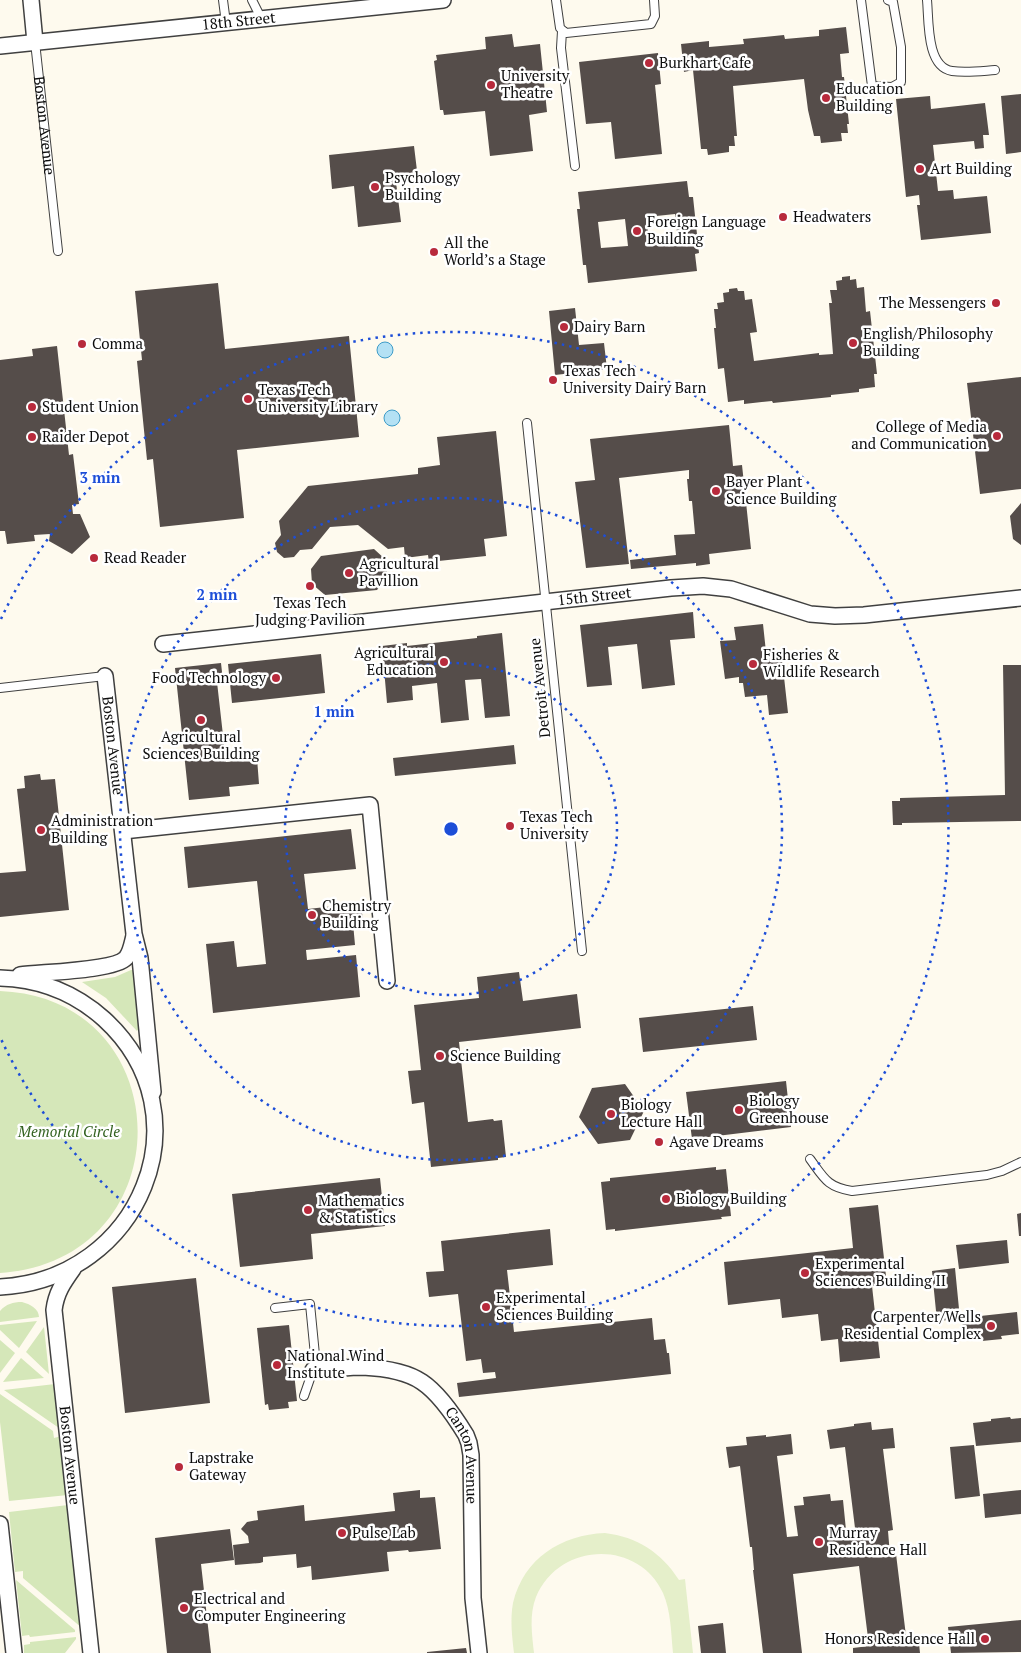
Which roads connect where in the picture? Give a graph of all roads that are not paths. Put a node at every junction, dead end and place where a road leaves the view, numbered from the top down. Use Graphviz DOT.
graph roads {
  1 [pos="30,0"];
  2 [pos="223,0"];
  3 [pos="252,0"];
  4 [pos="443,0"];
  5 [pos="556,0"];
  6 [pos="654,0"];
  7 [pos="861,0"];
  8 [pos="888,0"];
  9 [pos="927,0"];
  10 [pos="417,1"];
  11 [pos="355,5"];
  12 [pos="262,20"];
  13 [pos="226,23"];
  14 [pos="562,31"];
  15 [pos="35,42"];
  16 [pos="0,46"];
  17 [pos="995,70"];
  18 [pos="575,166"];
  19 [pos="58,251"];
  20 [pos="527,423"];
  21 [pos="1021,598"];
  22 [pos="545,602"];
  23 [pos="163,644"];
  24 [pos="105,676"];
  25 [pos="0,688"];
  26 [pos="123,832"];
  27 [pos="134,934"];
  28 [pos="582,951"];
  29 [pos="0,978"];
  30 [pos="387,981"];
  31 [pos="153,1118"];
  32 [pos="810,1159"];
  33 [pos="1021,1162"];
  34 [pos="76,1266"];
  35 [pos="0,1287"];
  36 [pos="275,1308"];
  37 [pos="313,1370"];
  38 [pos="304,1396"];
  39 [pos="0,1524"];
  40 [pos="14,1653"];
  41 [pos="91,1653"];
  42 [pos="479,1653"];
  1 -- 15 [label="street, Boston Avenue"];
  2 -- 13 [label="lane"];
  3 -- 12 [label="lane"];
  4 -- 10 [label="street, 18th Street"];
  5 -- 14 [label="lane"];
  6 -- 14 [label="lane"];
  7 -- 8 [label="lane"];
  9 -- 17 [label="lane"];
  10 -- 11 [label="street, 18th Street"];
  11 -- 12 [label="street, 18th Street"];
  12 -- 13 [label="street, 18th Street"];
  13 -- 15 [label="street, 18th Street"];
  14 -- 18 [label="lane"];
  15 -- 16 [label="street, 18th Street"];
  15 -- 19 [label="lane, Boston Avenue"];
  20 -- 22 [label="lane, Detroit Avenue"];
  21 -- 22 [label="street, 15th Street"];
  22 -- 23 [label="street, 15th Street"];
  22 -- 28 [label="lane, Detroit Avenue"];
  24 -- 25 [label="lane"];
  24 -- 26 [label="street, Boston Avenue"];
  26 -- 27 [label="street, Boston Avenue"];
  26 -- 30 [label="street"];
  27 -- 29 [label="street, Boston Avenue"];
  27 -- 31 [label="street, Boston Avenue"];
  29 -- 31 [label="street"];
  31 -- 34 [label="street"];
  32 -- 33 [label="lane"];
  34 -- 35 [label="street"];
  34 -- 41 [label="street, Boston Avenue"];
  36 -- 37 [label="lane"];
  37 -- 38 [label="lane"];
  37 -- 42 [label="street, Canton Avenue"];
  39 -- 40 [label="street"];
}
